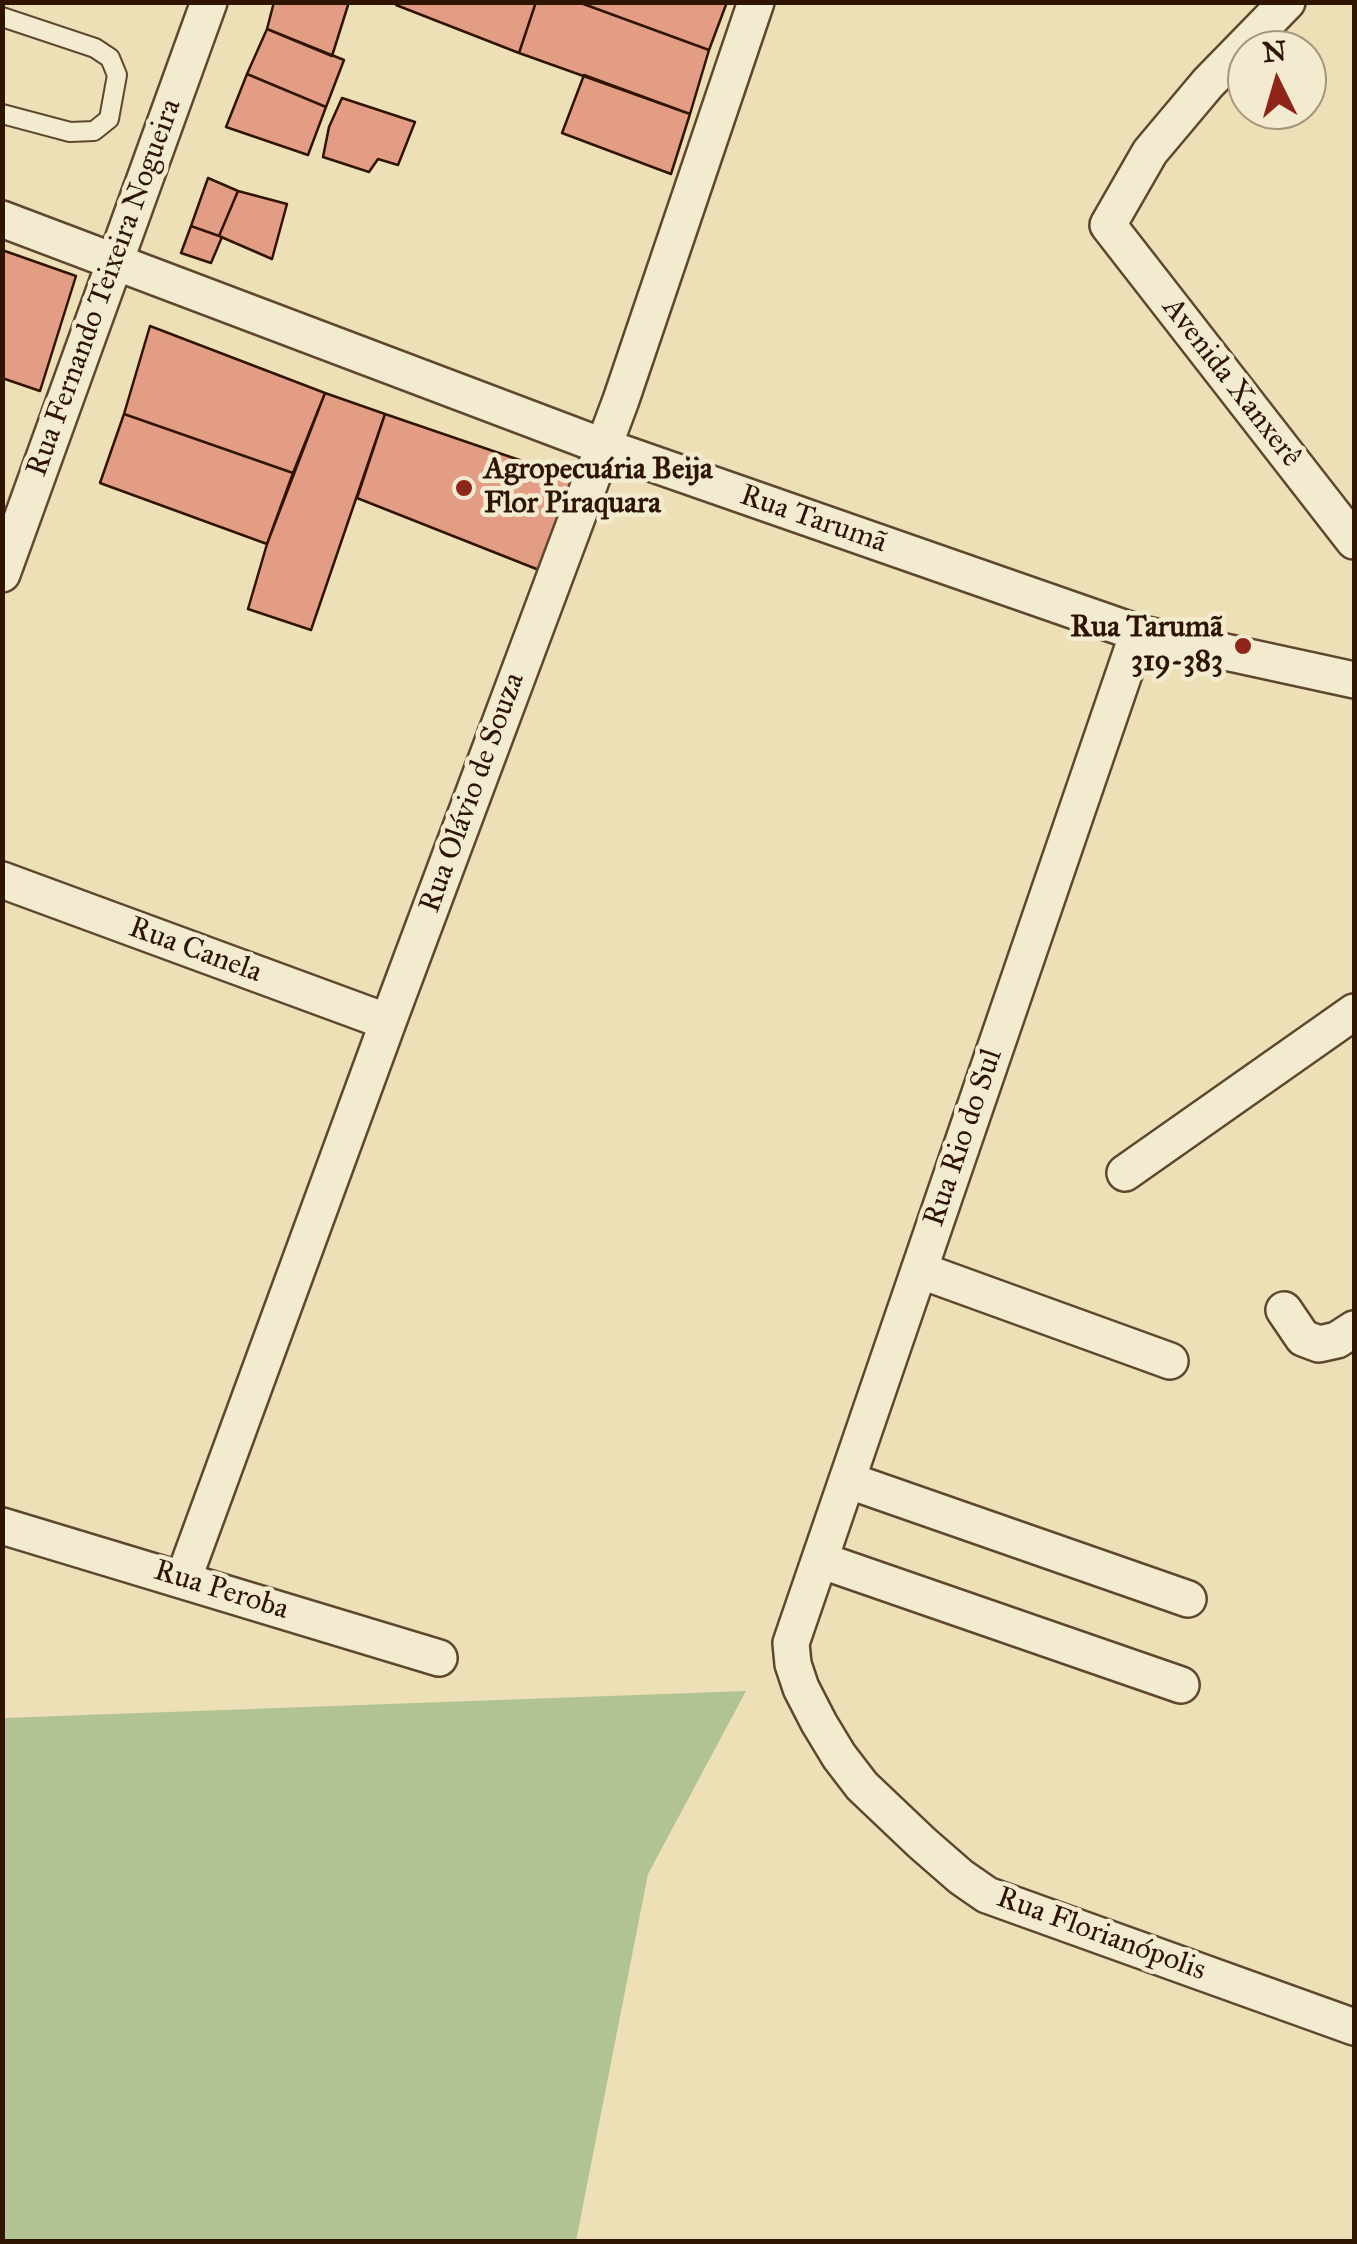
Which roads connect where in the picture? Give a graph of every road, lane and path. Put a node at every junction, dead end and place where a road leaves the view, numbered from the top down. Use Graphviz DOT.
graph roads {
  1 [pos="209,2"];
  2 [pos="756,2"];
  3 [pos="1287,2"];
  4 [pos="2,17"];
  5 [pos="2,114"];
  6 [pos="2,219"];
  7 [pos="114,260"];
  8 [pos="602,446"];
  9 [pos="1354,541"];
  10 [pos="2,574"];
  11 [pos="1138,634"];
  12 [pos="1354,680"];
  13 [pos="2,880"];
  14 [pos="1354,1012"];
  15 [pos="388,1022"];
  16 [pos="1125,1172"];
  17 [pos="919,1270"];
  18 [pos="1284,1310"];
  19 [pos="1354,1329"];
  20 [pos="1170,1362"];
  21 [pos="847,1480"];
  22 [pos="2,1526"];
  23 [pos="820,1560"];
  24 [pos="183,1580"];
  25 [pos="1188,1599"];
  26 [pos="791,1643"];
  27 [pos="438,1658"];
  28 [pos="1181,1685"];
  29 [pos="1354,2027"];
  1 -- 7 [label="street, Rua Fernando Teixeira Nogueira"];
  2 -- 8 [label="street, Rua Olávio de Souza"];
  3 -- 9 [label="street, Avenida Xanxerê"];
  4 -- 5 [label="lane"];
  6 -- 7 [label="street, Rua Tarumã"];
  7 -- 8 [label="street, Rua Tarumã"];
  7 -- 10 [label="street, Rua Fernando Teixeira Nogueira"];
  8 -- 11 [label="street, Rua Tarumã"];
  8 -- 15 [label="street, Rua Olávio de Souza"];
  11 -- 12 [label="street, Rua Tarumã"];
  11 -- 17 [label="street, Rua Rio do Sul"];
  13 -- 15 [label="street, Rua Canela"];
  14 -- 16 [label="street"];
  15 -- 24 [label="street, Rua Olávio de Souza"];
  17 -- 20 [label="street"];
  17 -- 21 [label="street, Rua Rio do Sul"];
  18 -- 19 [label="street"];
  21 -- 23 [label="street, Rua Rio do Sul"];
  21 -- 25 [label="street"];
  22 -- 24 [label="street, Rua Peroba"];
  23 -- 26 [label="street, Rua Rio do Sul"];
  23 -- 28 [label="street"];
  24 -- 27 [label="street, Rua Peroba"];
  26 -- 29 [label="street, Rua Florianópolis"];
}
